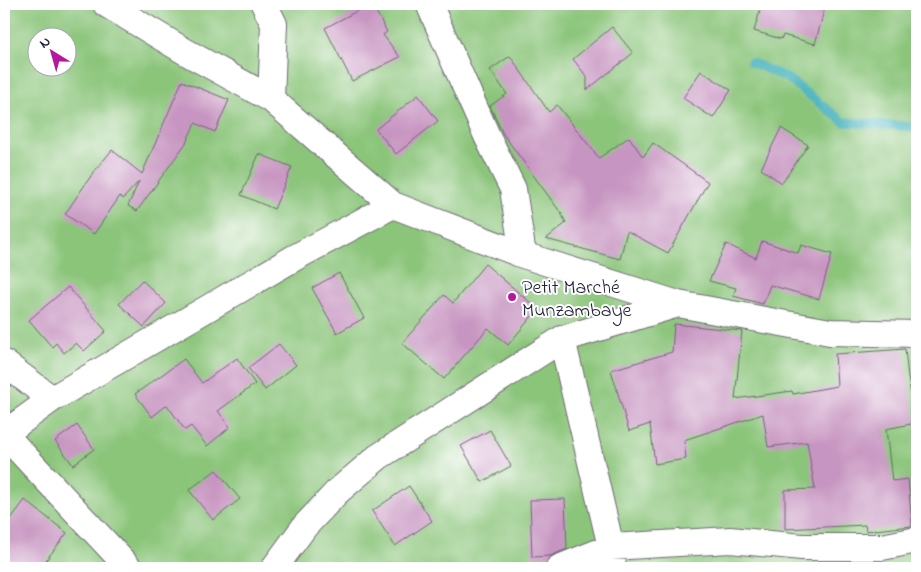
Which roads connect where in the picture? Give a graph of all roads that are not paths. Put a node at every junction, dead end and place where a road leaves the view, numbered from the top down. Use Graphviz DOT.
graph roads {
  1 [pos="106,4"];
  2 [pos="264,4"];
  3 [pos="429,4"];
  4 [pos="271,98"];
  5 [pos="393,205"];
  6 [pos="523,255"];
  7 [pos="678,304"];
  8 [pos="917,334"];
  9 [pos="562,339"];
  10 [pos="4,363"];
  11 [pos="52,398"];
  12 [pos="4,434"];
  13 [pos="917,540"];
  14 [pos="612,558"];
  15 [pos="804,558"];
  16 [pos="129,568"];
  17 [pos="274,568"];
  18 [pos="559,568"];
  1 -- 4 [label="street"];
  2 -- 4 [label="street"];
  3 -- 6 [label="street"];
  4 -- 5 [label="street"];
  5 -- 6 [label="street"];
  5 -- 11 [label="street"];
  6 -- 7 [label="street"];
  7 -- 8 [label="street"];
  7 -- 9 [label="street"];
  9 -- 14 [label="street"];
  9 -- 17 [label="street"];
  10 -- 11 [label="street"];
  11 -- 12 [label="street"];
  12 -- 16 [label="street"];
  13 -- 15 [label="street"];
  14 -- 15 [label="street"];
  14 -- 18 [label="street"];
}
